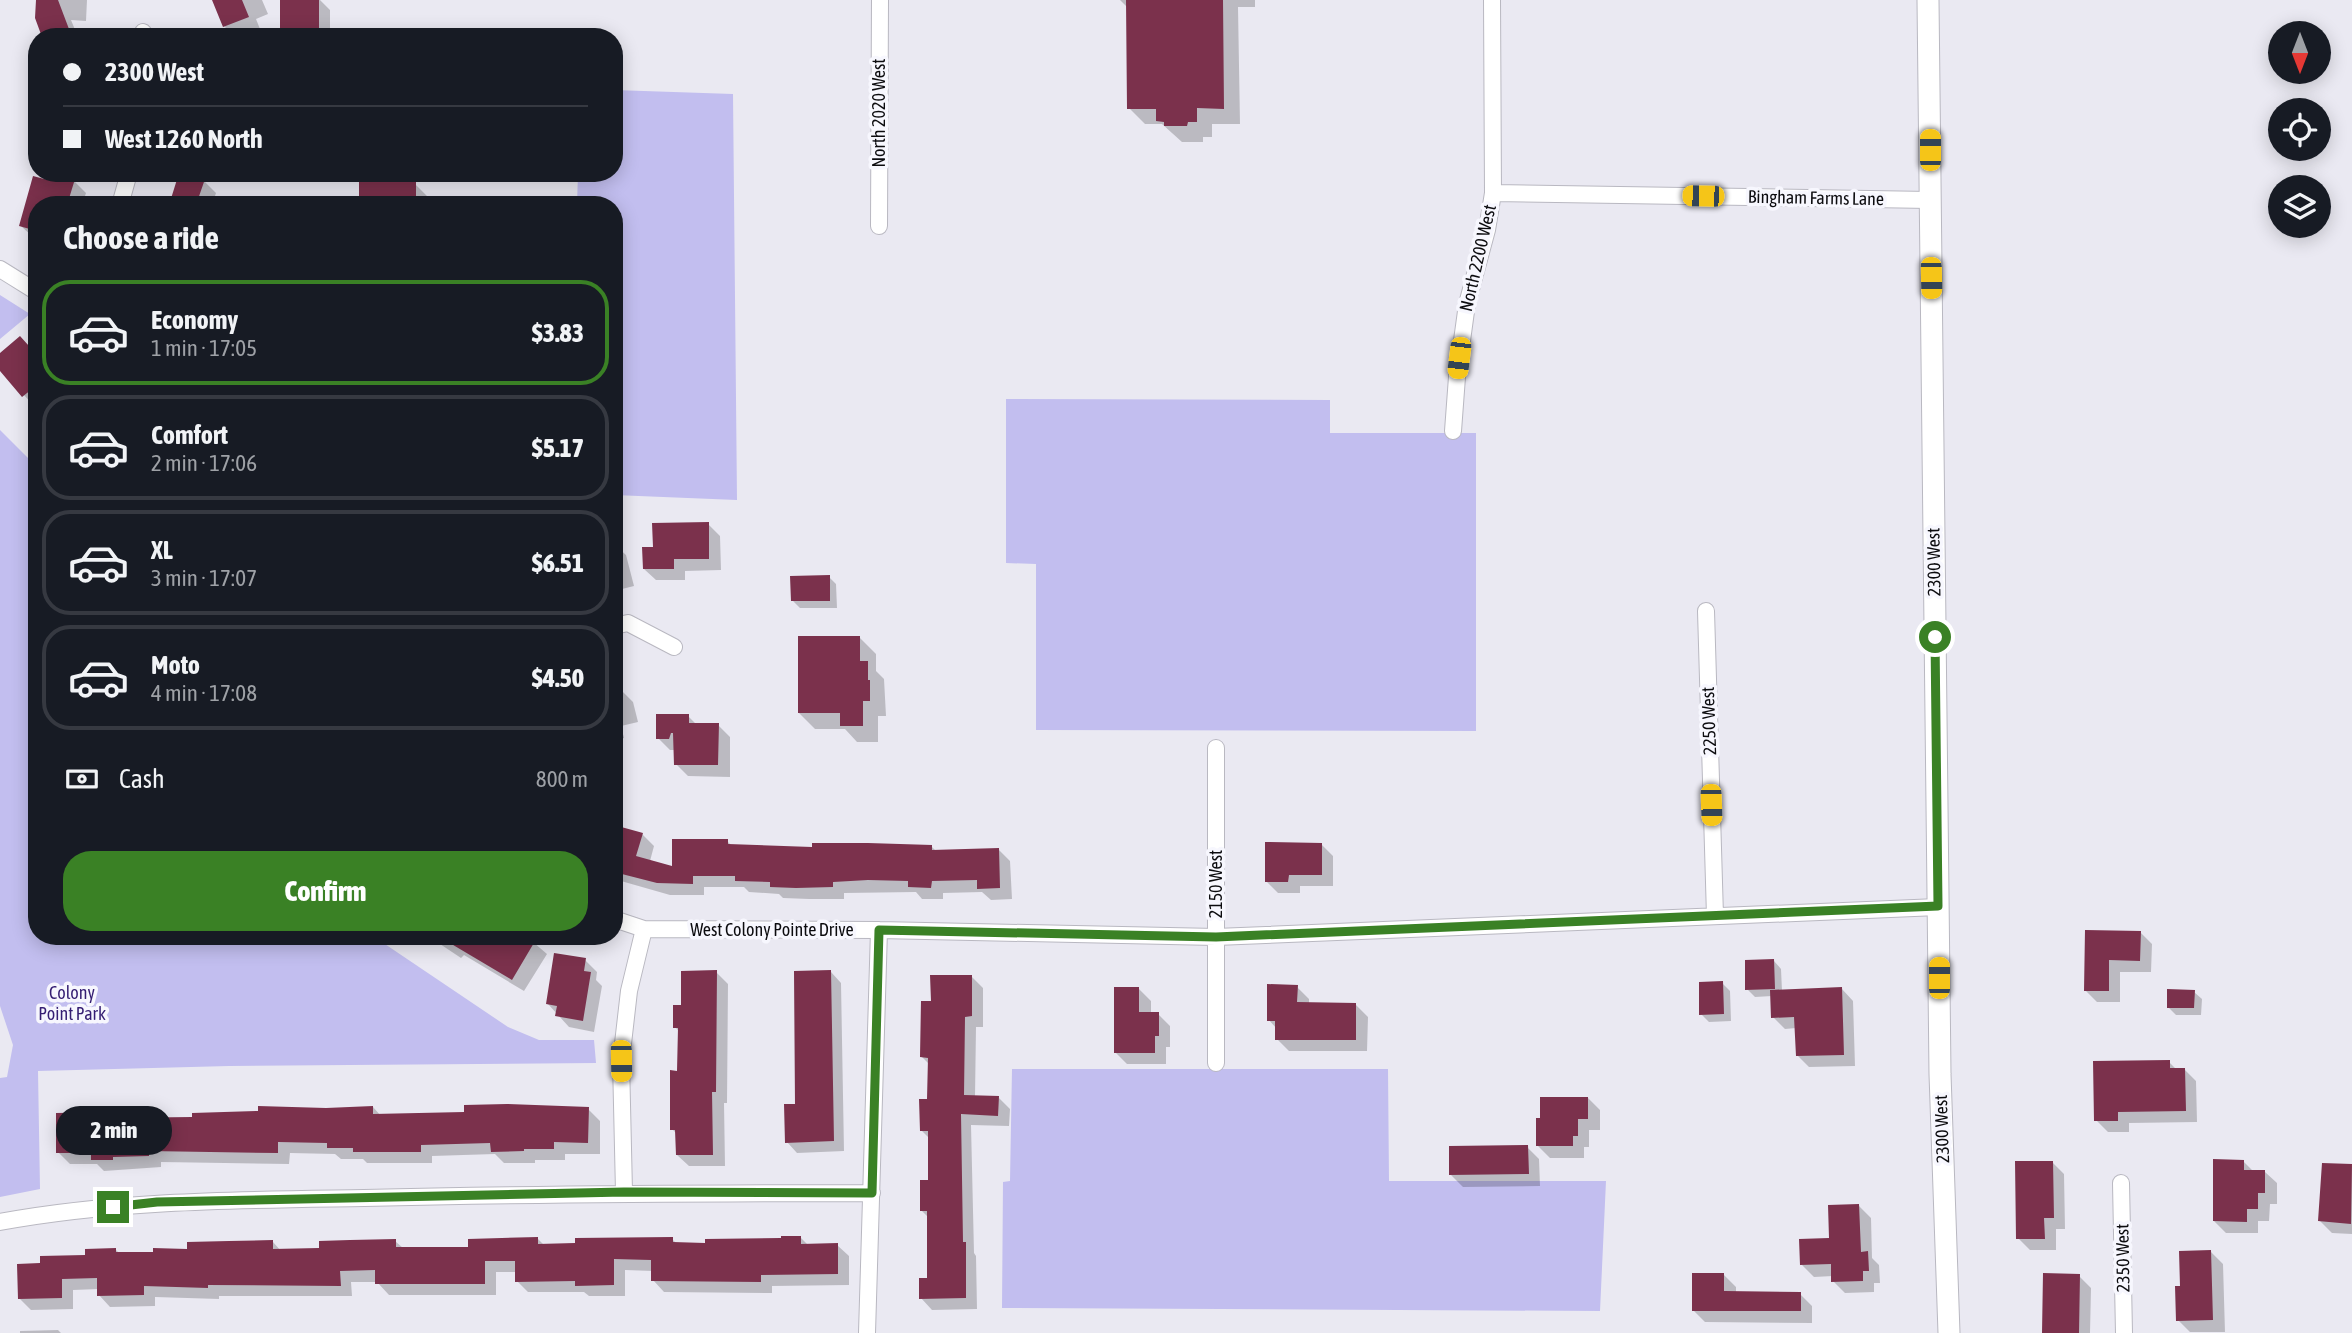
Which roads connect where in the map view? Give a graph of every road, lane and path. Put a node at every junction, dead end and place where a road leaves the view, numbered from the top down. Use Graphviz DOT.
graph roads {
  1 [pos="880,0"];
  2 [pos="1492,0"];
  3 [pos="1928,0"];
  4 [pos="1493,193"];
  5 [pos="1930,200"];
  6 [pos="879,226"];
  7 [pos="0,269"];
  8 [pos="28,286"];
  9 [pos="1453,431"];
  10 [pos="1706,611"];
  11 [pos="623,623"];
  12 [pos="674,647"];
  13 [pos="1216,748"];
  14 [pos="1938,906"];
  15 [pos="1715,916"];
  16 [pos="623,922"];
  17 [pos="644,929"];
  18 [pos="879,930"];
  19 [pos="1216,937"];
  20 [pos="1216,1063"];
  21 [pos="2121,1183"];
  22 [pos="624,1192"];
  23 [pos="872,1193"];
  24 [pos="0,1222"];
  25 [pos="867,1333"];
  26 [pos="1949,1333"];
  27 [pos="2124,1333"];
  1 -- 6 [label="street, North 2020 West"];
  2 -- 4 [label="street, North 2200 West"];
  3 -- 5 [label="main road, 2300 West"];
  4 -- 5 [label="street, Bingham Farms Lane"];
  4 -- 9 [label="street, North 2200 West"];
  5 -- 14 [label="main road, 2300 West"];
  7 -- 8 [label="street"];
  10 -- 15 [label="street, 2250 West"];
  11 -- 12 [label="street"];
  13 -- 19 [label="street, 2150 West"];
  14 -- 15 [label="street, West Colony Pointe Drive"];
  14 -- 26 [label="main road, 2300 West"];
  15 -- 19 [label="street, West Colony Pointe Drive"];
  16 -- 17 [label="street, West Colony Pointe Drive"];
  17 -- 18 [label="street, West Colony Pointe Drive"];
  17 -- 22 [label="street"];
  18 -- 19 [label="street, West Colony Pointe Drive"];
  18 -- 23 [label="street"];
  19 -- 20 [label="street, 2150 West"];
  21 -- 27 [label="street, 2350 West"];
  22 -- 23 [label="street"];
  22 -- 24 [label="street"];
  23 -- 25 [label="street"];
}
